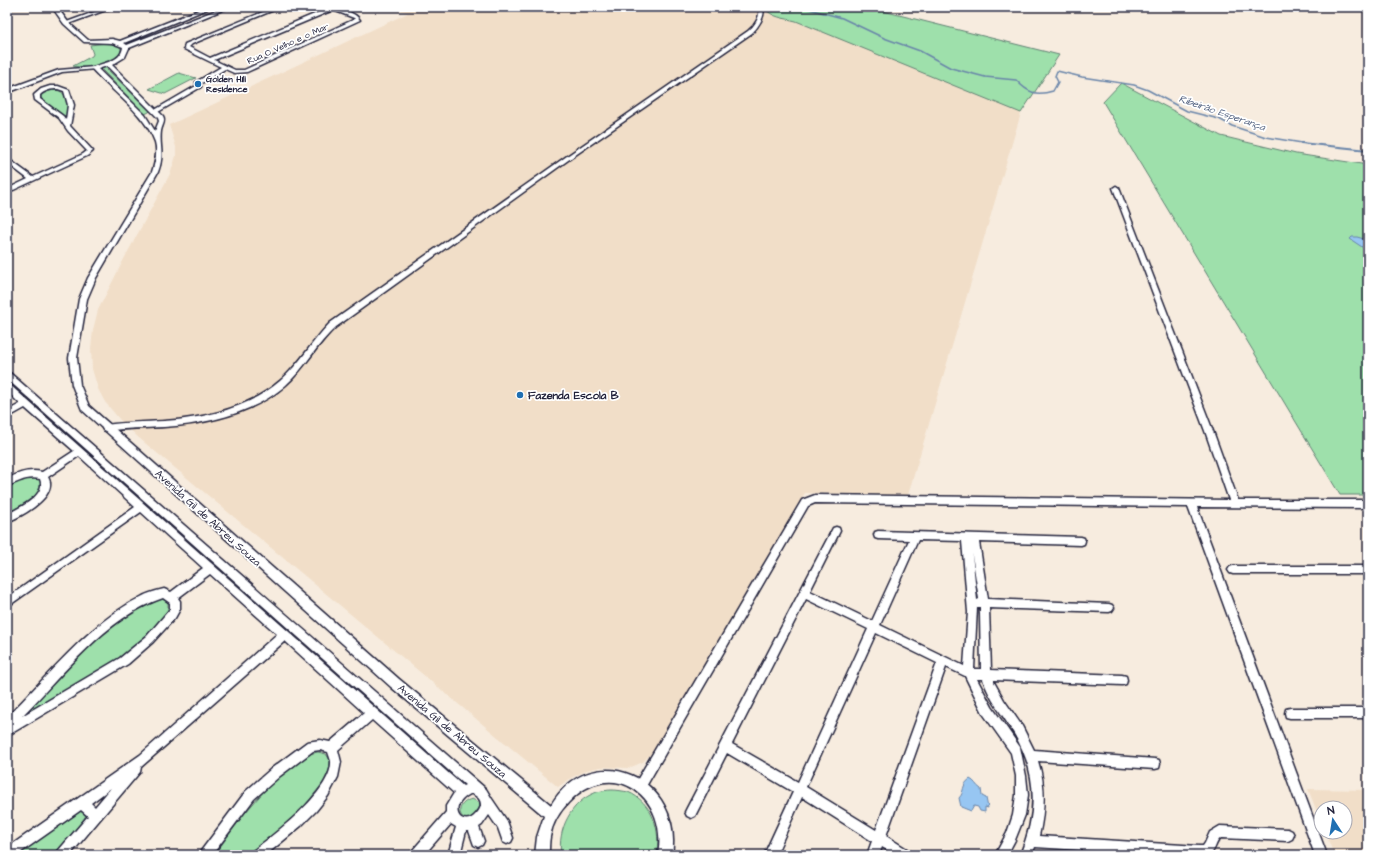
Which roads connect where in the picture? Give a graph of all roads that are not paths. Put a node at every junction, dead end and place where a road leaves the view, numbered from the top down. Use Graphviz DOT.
graph roads {
  1 [pos="54,7"];
  2 [pos="112,7"];
  3 [pos="210,7"];
  4 [pos="228,7"];
  5 [pos="279,7"];
  6 [pos="331,7"];
  7 [pos="760,7"];
  8 [pos="66,23"];
  9 [pos="119,42"];
  10 [pos="126,47"];
  11 [pos="210,60"];
  12 [pos="108,64"];
  13 [pos="94,68"];
  14 [pos="227,68"];
  15 [pos="7,91"];
  16 [pos="156,110"];
  17 [pos="70,115"];
  18 [pos="143,116"];
  19 [pos="61,117"];
  20 [pos="68,125"];
  21 [pos="159,143"];
  22 [pos="7,160"];
  23 [pos="32,179"];
  24 [pos="1116,188"];
  25 [pos="7,191"];
  26 [pos="7,375"];
  27 [pos="7,387"];
  28 [pos="26,404"];
  29 [pos="7,415"];
  30 [pos="106,428"];
  31 [pos="79,452"];
  32 [pos="43,476"];
  33 [pos="7,483"];
  34 [pos="1191,503"];
  35 [pos="1234,503"];
  36 [pos="1368,504"];
  37 [pos="142,507"];
  38 [pos="7,518"];
  39 [pos="836,531"];
  40 [pos="878,535"];
  41 [pos="915,536"];
  42 [pos="970,539"];
  43 [pos="1081,541"];
  44 [pos="210,568"];
  45 [pos="1233,570"];
  46 [pos="1368,570"];
  47 [pos="804,593"];
  48 [pos="172,597"];
  49 [pos="973,602"];
  50 [pos="7,603"];
  51 [pos="984,604"];
  52 [pos="1109,608"];
  53 [pos="873,626"];
  54 [pos="284,635"];
  55 [pos="943,660"];
  56 [pos="969,673"];
  57 [pos="987,675"];
  58 [pos="1122,680"];
  59 [pos="21,711"];
  60 [pos="372,712"];
  61 [pos="1290,713"];
  62 [pos="1368,713"];
  63 [pos="27,719"];
  64 [pos="7,724"];
  65 [pos="7,731"];
  66 [pos="725,746"];
  67 [pos="332,748"];
  68 [pos="1031,755"];
  69 [pos="144,759"];
  70 [pos="1155,764"];
  71 [pos="640,786"];
  72 [pos="799,789"];
  73 [pos="480,790"];
  74 [pos="461,792"];
  75 [pos="486,801"];
  76 [pos="82,803"];
  77 [pos="691,812"];
  78 [pos="551,813"];
  79 [pos="452,814"];
  80 [pos="96,815"];
  81 [pos="467,824"];
  82 [pos="1288,835"];
  83 [pos="507,838"];
  84 [pos="879,838"];
  85 [pos="478,841"];
  86 [pos="1031,841"];
  87 [pos="7,855"];
  88 [pos="62,855"];
  89 [pos="205,855"];
  90 [pos="257,855"];
  91 [pos="416,855"];
  92 [pos="454,855"];
  93 [pos="542,855"];
  94 [pos="665,855"];
  95 [pos="770,855"];
  96 [pos="873,855"];
  97 [pos="906,855"];
  98 [pos="1001,855"];
  99 [pos="1026,855"];
  100 [pos="1321,855"];
  1 -- 8 [label="street"];
  2 -- 8 [label="street"];
  3 -- 9 [label="street"];
  4 -- 10 [label="street"];
  5 -- 11 [label="street"];
  6 -- 11 [label="street"];
  6 -- 14 [label="street, Rua O Velho e o Mar"];
  7 -- 30 [label="street"];
  8 -- 9 [label="street"];
  9 -- 10 [label="street"];
  10 -- 12 [label="street"];
  11 -- 14 [label="street"];
  12 -- 13 [label="street"];
  12 -- 16 [label="street"];
  13 -- 15 [label="street"];
  13 -- 18 [label="street"];
  14 -- 16 [label="street"];
  16 -- 18 [label="street"];
  16 -- 21 [label="street, Avenida Gil de Abreu Souza"];
  17 -- 19 [label="street"];
  17 -- 19 [label="street"];
  17 -- 20 [label="street"];
  18 -- 21 [label="street"];
  19 -- 20 [label="street"];
  20 -- 23 [label="street"];
  21 -- 30 [label="street, Avenida Gil de Abreu Souza"];
  22 -- 23 [label="street"];
  23 -- 25 [label="street"];
  24 -- 35 [label="street"];
  26 -- 73 [label="street"];
  27 -- 28 [label="street"];
  28 -- 29 [label="street"];
  28 -- 31 [label="street"];
  30 -- 78 [label="street, Avenida Gil de Abreu Souza"];
  31 -- 32 [label="street"];
  31 -- 37 [label="street"];
  32 -- 33 [label="street"];
  32 -- 38 [label="street"];
  34 -- 35 [label="street"];
  34 -- 71 [label="street"];
  34 -- 100 [label="street"];
  35 -- 36 [label="street"];
  37 -- 44 [label="street"];
  37 -- 50 [label="street"];
  39 -- 47 [label="street"];
  40 -- 41 [label="street"];
  41 -- 42 [label="street"];
  41 -- 53 [label="street"];
  42 -- 43 [label="street"];
  42 -- 49 [label="street"];
  42 -- 51 [label="street"];
  44 -- 48 [label="street"];
  44 -- 54 [label="street"];
  45 -- 46 [label="street"];
  47 -- 53 [label="street"];
  47 -- 66 [label="street"];
  48 -- 59 [label="street"];
  48 -- 63 [label="street"];
  49 -- 51 [label="street"];
  49 -- 56 [label="street"];
  51 -- 52 [label="street"];
  51 -- 57 [label="street"];
  53 -- 55 [label="street"];
  53 -- 72 [label="street"];
  54 -- 60 [label="street"];
  54 -- 69 [label="street"];
  55 -- 56 [label="street"];
  55 -- 84 [label="street"];
  56 -- 57 [label="street"];
  56 -- 98 [label="street"];
  57 -- 58 [label="street"];
  57 -- 68 [label="street"];
  59 -- 63 [label="street"];
  59 -- 64 [label="street"];
  60 -- 67 [label="street"];
  60 -- 74 [label="street"];
  61 -- 62 [label="street"];
  63 -- 65 [label="street"];
  66 -- 72 [label="street"];
  66 -- 77 [label="street"];
  67 -- 89 [label="street"];
  67 -- 90 [label="street"];
  68 -- 70 [label="street"];
  68 -- 86 [label="street"];
  69 -- 76 [label="street"];
  69 -- 80 [label="street"];
  71 -- 78 [label="street"];
  71 -- 94 [label="street"];
  72 -- 84 [label="street"];
  72 -- 95 [label="street"];
  73 -- 74 [label="street"];
  73 -- 75 [label="street"];
  74 -- 79 [label="street"];
  75 -- 81 [label="street"];
  75 -- 83 [label="street"];
  76 -- 80 [label="street"];
  76 -- 87 [label="street"];
  78 -- 93 [label="street"];
  79 -- 81 [label="street"];
  79 -- 91 [label="street"];
  80 -- 88 [label="street"];
  81 -- 85 [label="street"];
  81 -- 92 [label="street"];
  82 -- 86 [label="street"];
  84 -- 96 [label="street"];
  84 -- 97 [label="street"];
  86 -- 99 [label="street"];
}
